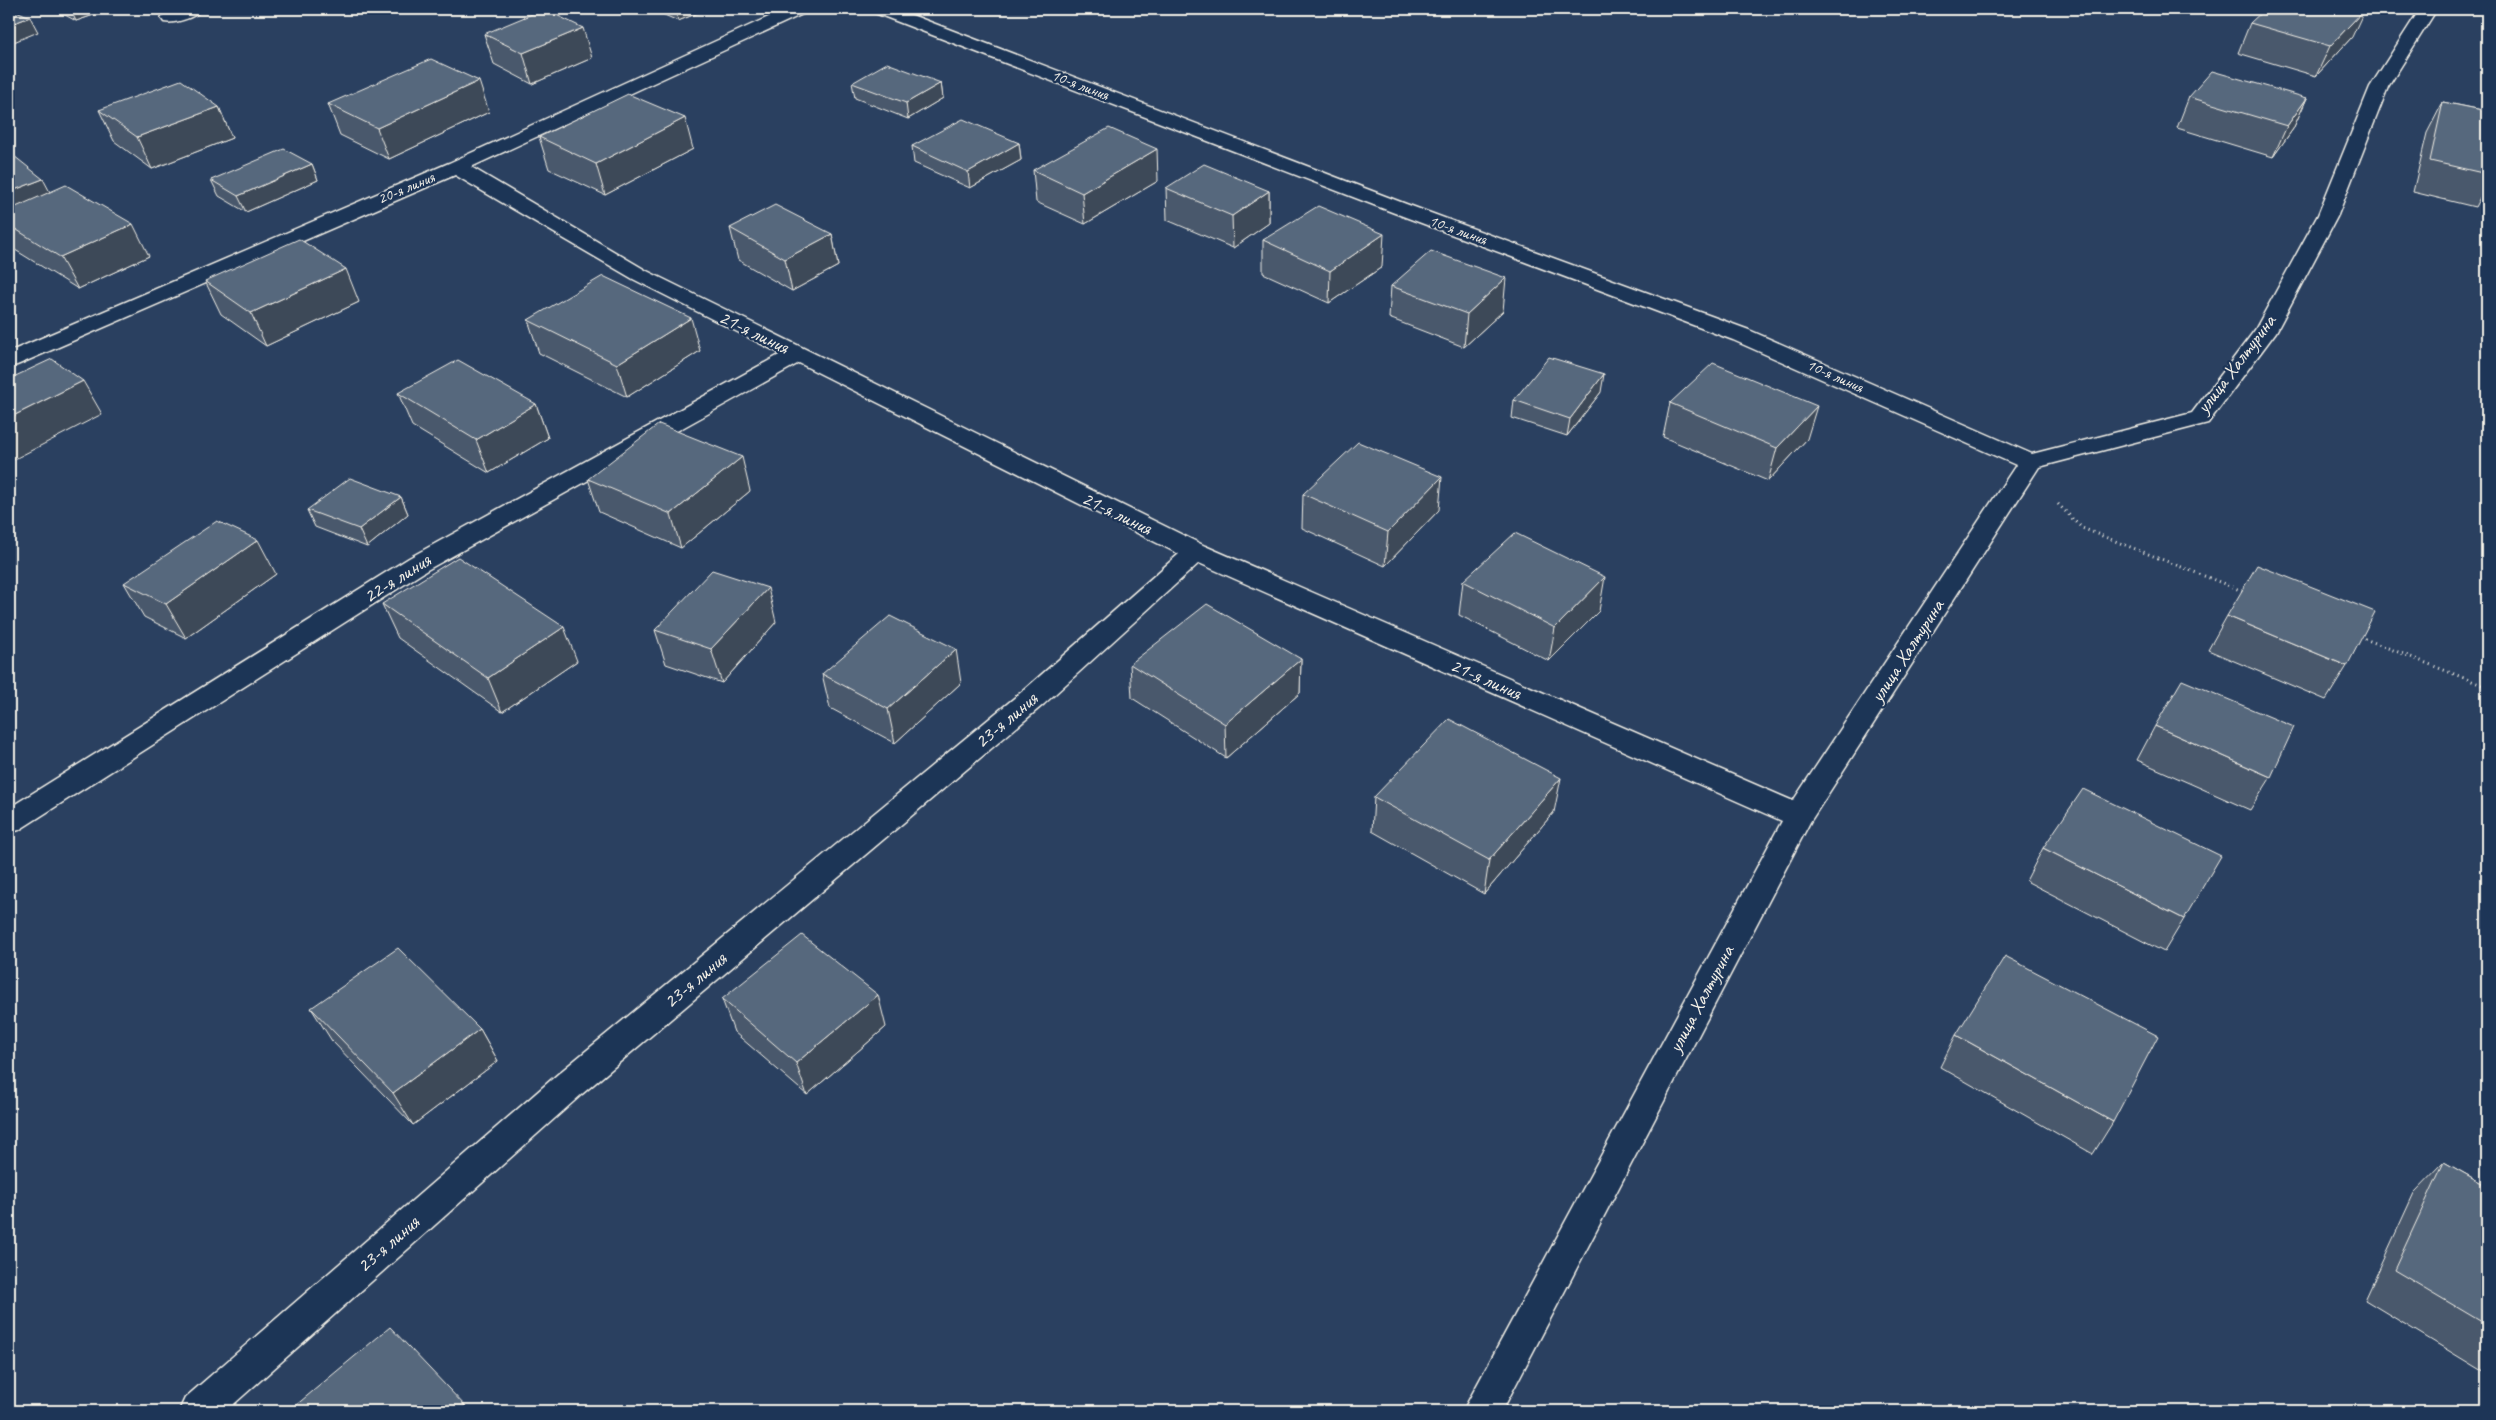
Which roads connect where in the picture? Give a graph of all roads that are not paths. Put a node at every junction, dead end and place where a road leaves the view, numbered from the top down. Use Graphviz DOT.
graph roads {
  1 [pos="193,9"];
  2 [pos="799,9"];
  3 [pos="881,9"];
  4 [pos="2428,9"];
  5 [pos="170,18"];
  6 [pos="456,167"];
  7 [pos="798,354"];
  8 [pos="9,360"];
  9 [pos="2030,462"];
  10 [pos="1196,552"];
  11 [pos="1799,816"];
  12 [pos="9,822"];
  13 [pos="198,1411"];
  14 [pos="1482,1411"];
  1 -- 5 [label="street"];
  2 -- 6 [label="street, 20-я линия"];
  3 -- 9 [label="street, 10-я линия"];
  4 -- 9 [label="street, улица Халтурина"];
  6 -- 7 [label="street, 21-я линия"];
  6 -- 8 [label="street, 20-я линия"];
  7 -- 10 [label="street, 21-я линия"];
  7 -- 12 [label="street, 22-я линия"];
  9 -- 11 [label="street, улица Халтурина"];
  10 -- 11 [label="street, 21-я линия"];
  10 -- 13 [label="street, 23-я линия"];
  11 -- 14 [label="street, улица Халтурина"];
}
